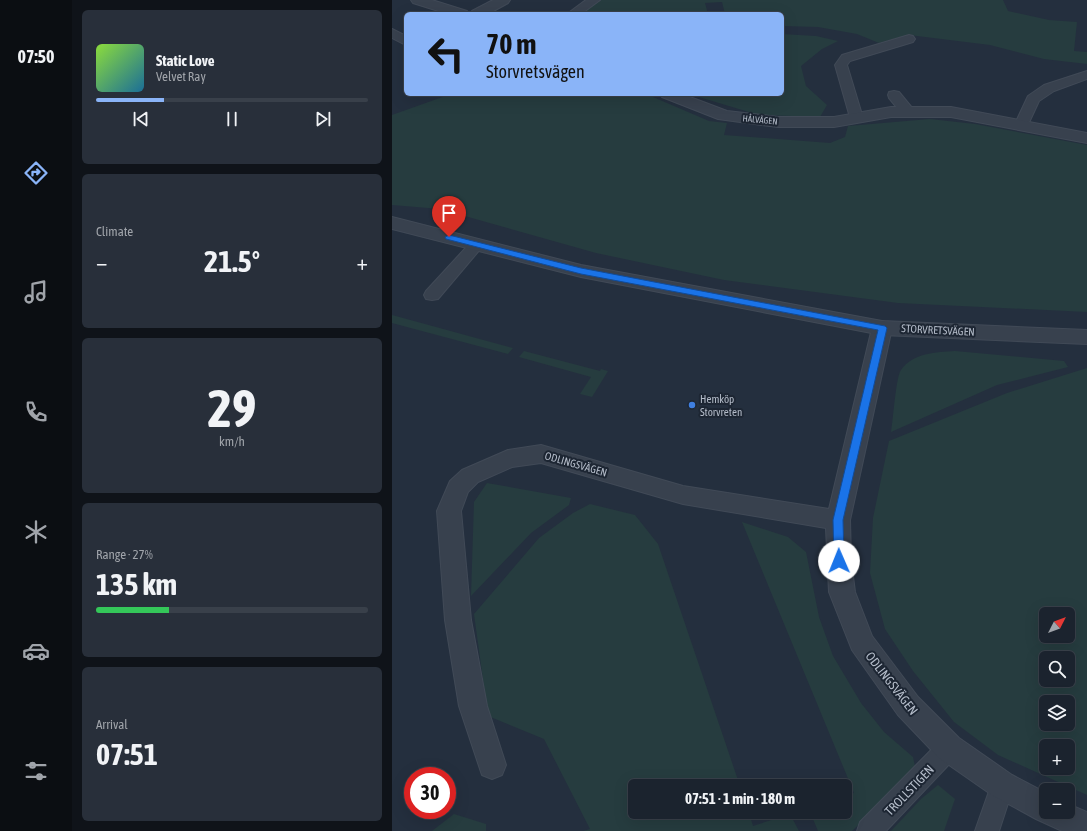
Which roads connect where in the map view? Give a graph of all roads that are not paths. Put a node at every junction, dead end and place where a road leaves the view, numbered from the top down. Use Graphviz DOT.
graph roads {
  1 [pos="418,0"];
  2 [pos="503,0"];
  3 [pos="594,0"];
  4 [pos="456,12"];
  5 [pos="481,12"];
  6 [pos="576,12"];
  7 [pos="392,33"];
  8 [pos="908,39"];
  9 [pos="404,40"];
  10 [pos="1087,75"];
  11 [pos="894,95"];
  12 [pos="673,96"];
  13 [pos="908,112"];
  14 [pos="856,118"];
  15 [pos="1021,126"];
  16 [pos="1087,138"];
  17 [pos="392,223"];
  18 [pos="477,244"];
  19 [pos="432,295"];
  20 [pos="882,328"];
  21 [pos="1087,337"];
  22 [pos="838,520"];
  23 [pos="950,748"];
  24 [pos="492,765"];
  25 [pos="1002,786"];
  26 [pos="1039,805"];
  27 [pos="1069,819"];
  28 [pos="1087,827"];
  29 [pos="869,831"];
  30 [pos="987,831"];
  1 -- 4 [label="street"];
  2 -- 5 [label="street"];
  3 -- 6 [label="lane"];
  7 -- 9 [label="lane"];
  8 -- 14 [label="lane"];
  10 -- 15 [label="lane"];
  11 -- 13 [label="lane"];
  12 -- 14 [label="street, HÅLVÄGEN"];
  13 -- 14 [label="street, HÅLVÄGEN"];
  13 -- 15 [label="street, HÅLVÄGEN"];
  15 -- 16 [label="street, HÅLVÄGEN"];
  17 -- 18 [label="street, STORVRETSVÄGEN"];
  18 -- 19 [label="lane"];
  18 -- 20 [label="street, STORVRETSVÄGEN"];
  20 -- 21 [label="street, STORVRETSVÄGEN"];
  20 -- 22 [label="street, ODLINGSVÄGEN"];
  22 -- 23 [label="street, ODLINGSVÄGEN"];
  22 -- 24 [label="street, ODLINGSVÄGEN"];
  23 -- 25 [label="street, ODLINGSVÄGEN"];
  23 -- 29 [label="lane, TROLLSTIGEN"];
  25 -- 26 [label="street, ODLINGSVÄGEN"];
  25 -- 30 [label="lane"];
  27 -- 28 [label="street"];
}
